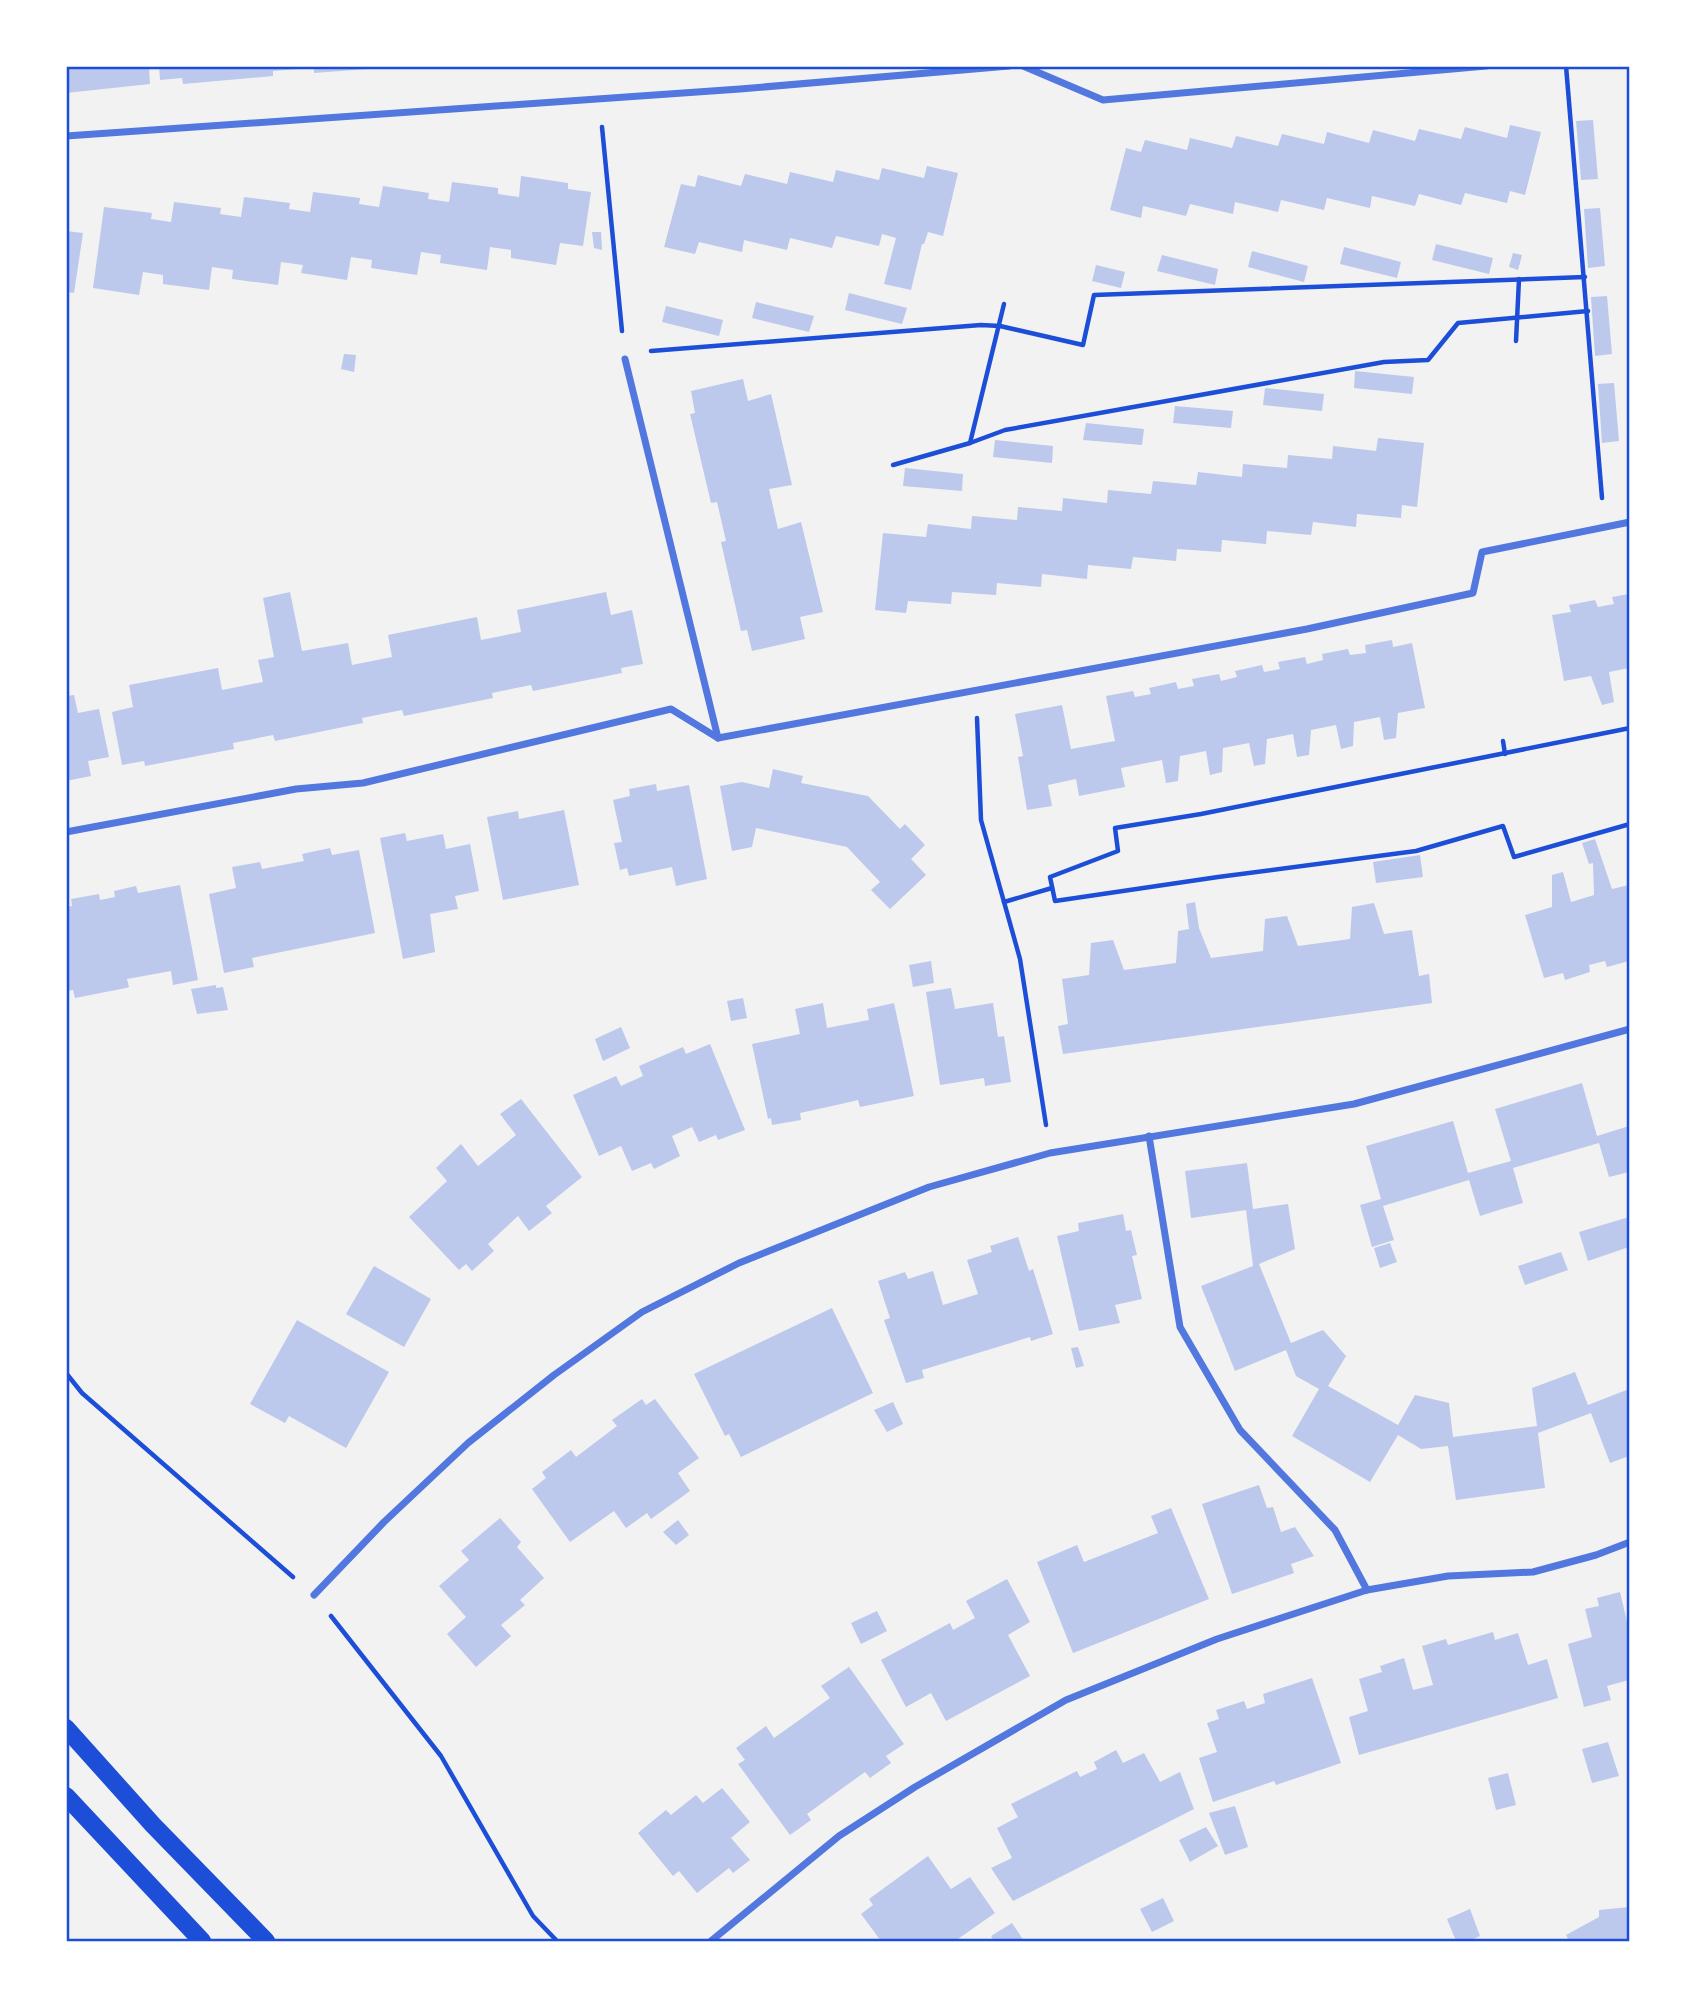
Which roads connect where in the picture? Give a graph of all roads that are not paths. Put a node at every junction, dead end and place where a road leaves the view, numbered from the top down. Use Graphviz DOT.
graph roads {
  1 [pos="1009,66"];
  2 [pos="1023,66"];
  3 [pos="1486,66"];
  4 [pos="66,136"];
  5 [pos="625,356"];
  6 [pos="1629,522"];
  7 [pos="718,738"];
  8 [pos="66,832"];
  9 [pos="1629,1029"];
  10 [pos="1149,1136"];
  11 [pos="1629,1542"];
  12 [pos="1367,1590"];
  13 [pos="314,1595"];
  14 [pos="66,1728"];
  15 [pos="66,1796"];
  16 [pos="202,1941"];
  17 [pos="266,1941"];
  18 [pos="711,1941"];
  1 -- 4 [label="street"];
  2 -- 3 [label="street"];
  5 -- 7 [label="street"];
  6 -- 7 [label="street"];
  7 -- 8 [label="street"];
  9 -- 10 [label="street"];
  10 -- 12 [label="street"];
  10 -- 13 [label="street"];
  11 -- 12 [label="street"];
  12 -- 18 [label="street"];
  14 -- 17 [label="main road"];
  15 -- 16 [label="main road"];
}
